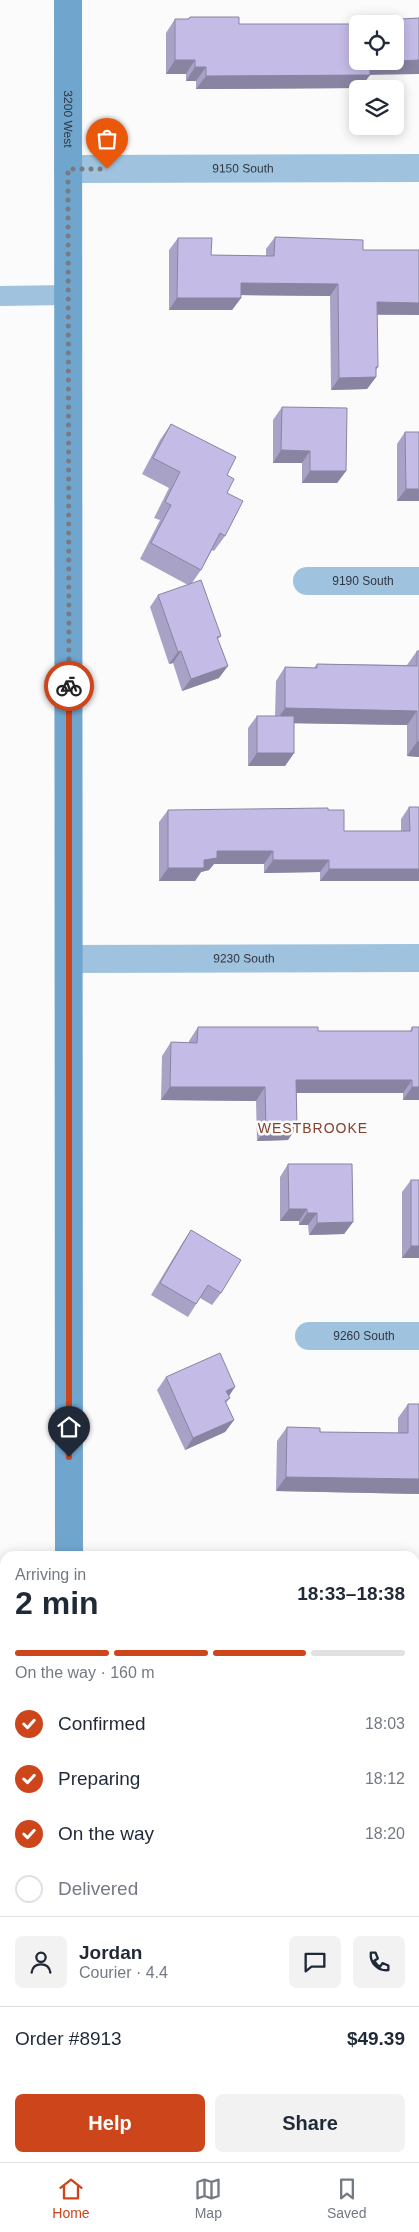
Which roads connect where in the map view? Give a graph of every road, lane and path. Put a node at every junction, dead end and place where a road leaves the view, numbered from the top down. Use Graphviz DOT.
graph roads {
  1 [pos="68,0"];
  2 [pos="419,168"];
  3 [pos="68,169"];
  4 [pos="68,295"];
  5 [pos="0,296"];
  6 [pos="307,581"];
  7 [pos="419,581"];
  8 [pos="419,958"];
  9 [pos="69,959"];
  10 [pos="309,1336"];
  11 [pos="419,1336"];
  12 [pos="69,1551"];
  1 -- 3 [label="street, 3200 West"];
  2 -- 3 [label="street, 9150 South"];
  3 -- 4 [label="street, 3200 West"];
  4 -- 5 [label="lane"];
  4 -- 9 [label="street, 3200 West"];
  6 -- 7 [label="street, 9190 South"];
  8 -- 9 [label="street, 9230 South"];
  9 -- 12 [label="street, 3200 West"];
  10 -- 11 [label="street, 9260 South"];
}
